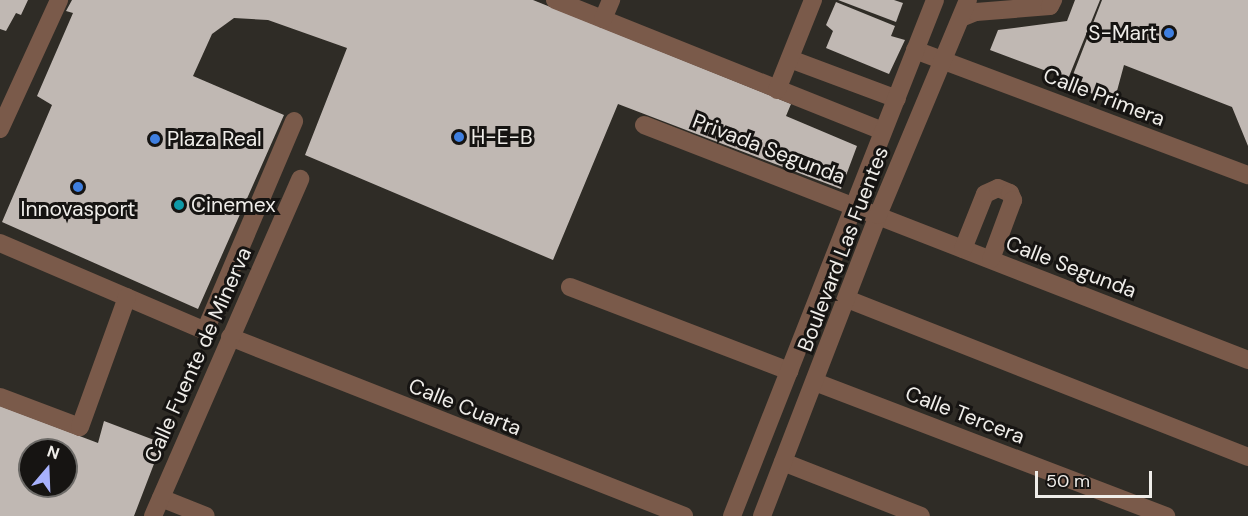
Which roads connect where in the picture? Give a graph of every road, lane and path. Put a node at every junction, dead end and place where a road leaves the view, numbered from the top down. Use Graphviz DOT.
graph roads {
  1 [pos="59,0"];
  2 [pos="610,0"];
  3 [pos="813,0"];
  4 [pos="968,0"];
  5 [pos="562,1"];
  6 [pos="928,2"];
  7 [pos="1052,3"];
  8 [pos="1001,5"];
  9 [pos="961,18"];
  10 [pos="603,19"];
  11 [pos="915,50"];
  12 [pos="790,59"];
  13 [pos="945,60"];
  14 [pos="777,90"];
  15 [pos="897,99"];
  16 [pos="294,121"];
  17 [pos="644,125"];
  18 [pos="0,129"];
  19 [pos="882,131"];
  20 [pos="1248,175"];
  21 [pos="300,179"];
  22 [pos="852,206"];
  23 [pos="878,215"];
  24 [pos="0,243"];
  25 [pos="963,249"];
  26 [pos="991,259"];
  27 [pos="570,287"];
  28 [pos="127,297"];
  29 [pos="847,299"];
  30 [pos="230,338"];
  31 [pos="1248,360"];
  32 [pos="789,371"];
  33 [pos="815,382"];
  34 [pos="0,397"];
  35 [pos="1248,457"];
  36 [pos="783,462"];
  37 [pos="161,498"];
  38 [pos="153,516"];
  39 [pos="206,516"];
  40 [pos="684,516"];
  41 [pos="732,516"];
  42 [pos="762,516"];
  43 [pos="921,516"];
  44 [pos="1166,516"];
  1 -- 18 [label="street"];
  2 -- 10 [label="street"];
  3 -- 12 [label="street"];
  4 -- 9 [label="street, Boulevard Las Fuentes"];
  5 -- 10 [label="street"];
  6 -- 11 [label="street, Boulevard Las Fuentes"];
  7 -- 8 [label="street"];
  8 -- 9 [label="street"];
  9 -- 13 [label="street, Boulevard Las Fuentes"];
  10 -- 14 [label="street"];
  11 -- 13 [label="street, Calle Primera"];
  11 -- 15 [label="street, Boulevard Las Fuentes"];
  12 -- 14 [label="street"];
  12 -- 15 [label="street"];
  13 -- 20 [label="street, Calle Primera"];
  13 -- 23 [label="street, Boulevard Las Fuentes"];
  14 -- 19 [label="street"];
  15 -- 19 [label="street, Boulevard Las Fuentes"];
  16 -- 28 [label="street"];
  17 -- 22 [label="street, Privada Segunda"];
  19 -- 22 [label="street, Boulevard Las Fuentes"];
  21 -- 30 [label="street, Calle Fuente de Minerva"];
  22 -- 23 [label="street, Privada Segunda"];
  22 -- 32 [label="street, Boulevard Las Fuentes"];
  23 -- 25 [label="street, Calle Segunda"];
  23 -- 29 [label="street, Boulevard Las Fuentes"];
  24 -- 28 [label="street"];
  25 -- 26 [label="street, Calle Segunda"];
  25 -- 26 [label="street"];
  26 -- 31 [label="street, Calle Segunda"];
  27 -- 32 [label="street"];
  28 -- 34 [label="street"];
  29 -- 33 [label="street, Boulevard Las Fuentes"];
  29 -- 35 [label="street"];
  30 -- 37 [label="street, Calle Fuente de Minerva"];
  30 -- 40 [label="street, Calle Cuarta"];
  32 -- 41 [label="street, Boulevard Las Fuentes"];
  33 -- 36 [label="street, Boulevard Las Fuentes"];
  33 -- 44 [label="street, Calle Tercera"];
  36 -- 42 [label="street, Boulevard Las Fuentes"];
  36 -- 43 [label="street"];
  37 -- 38 [label="street, Calle Fuente de Minerva"];
  37 -- 39 [label="street"];
}
